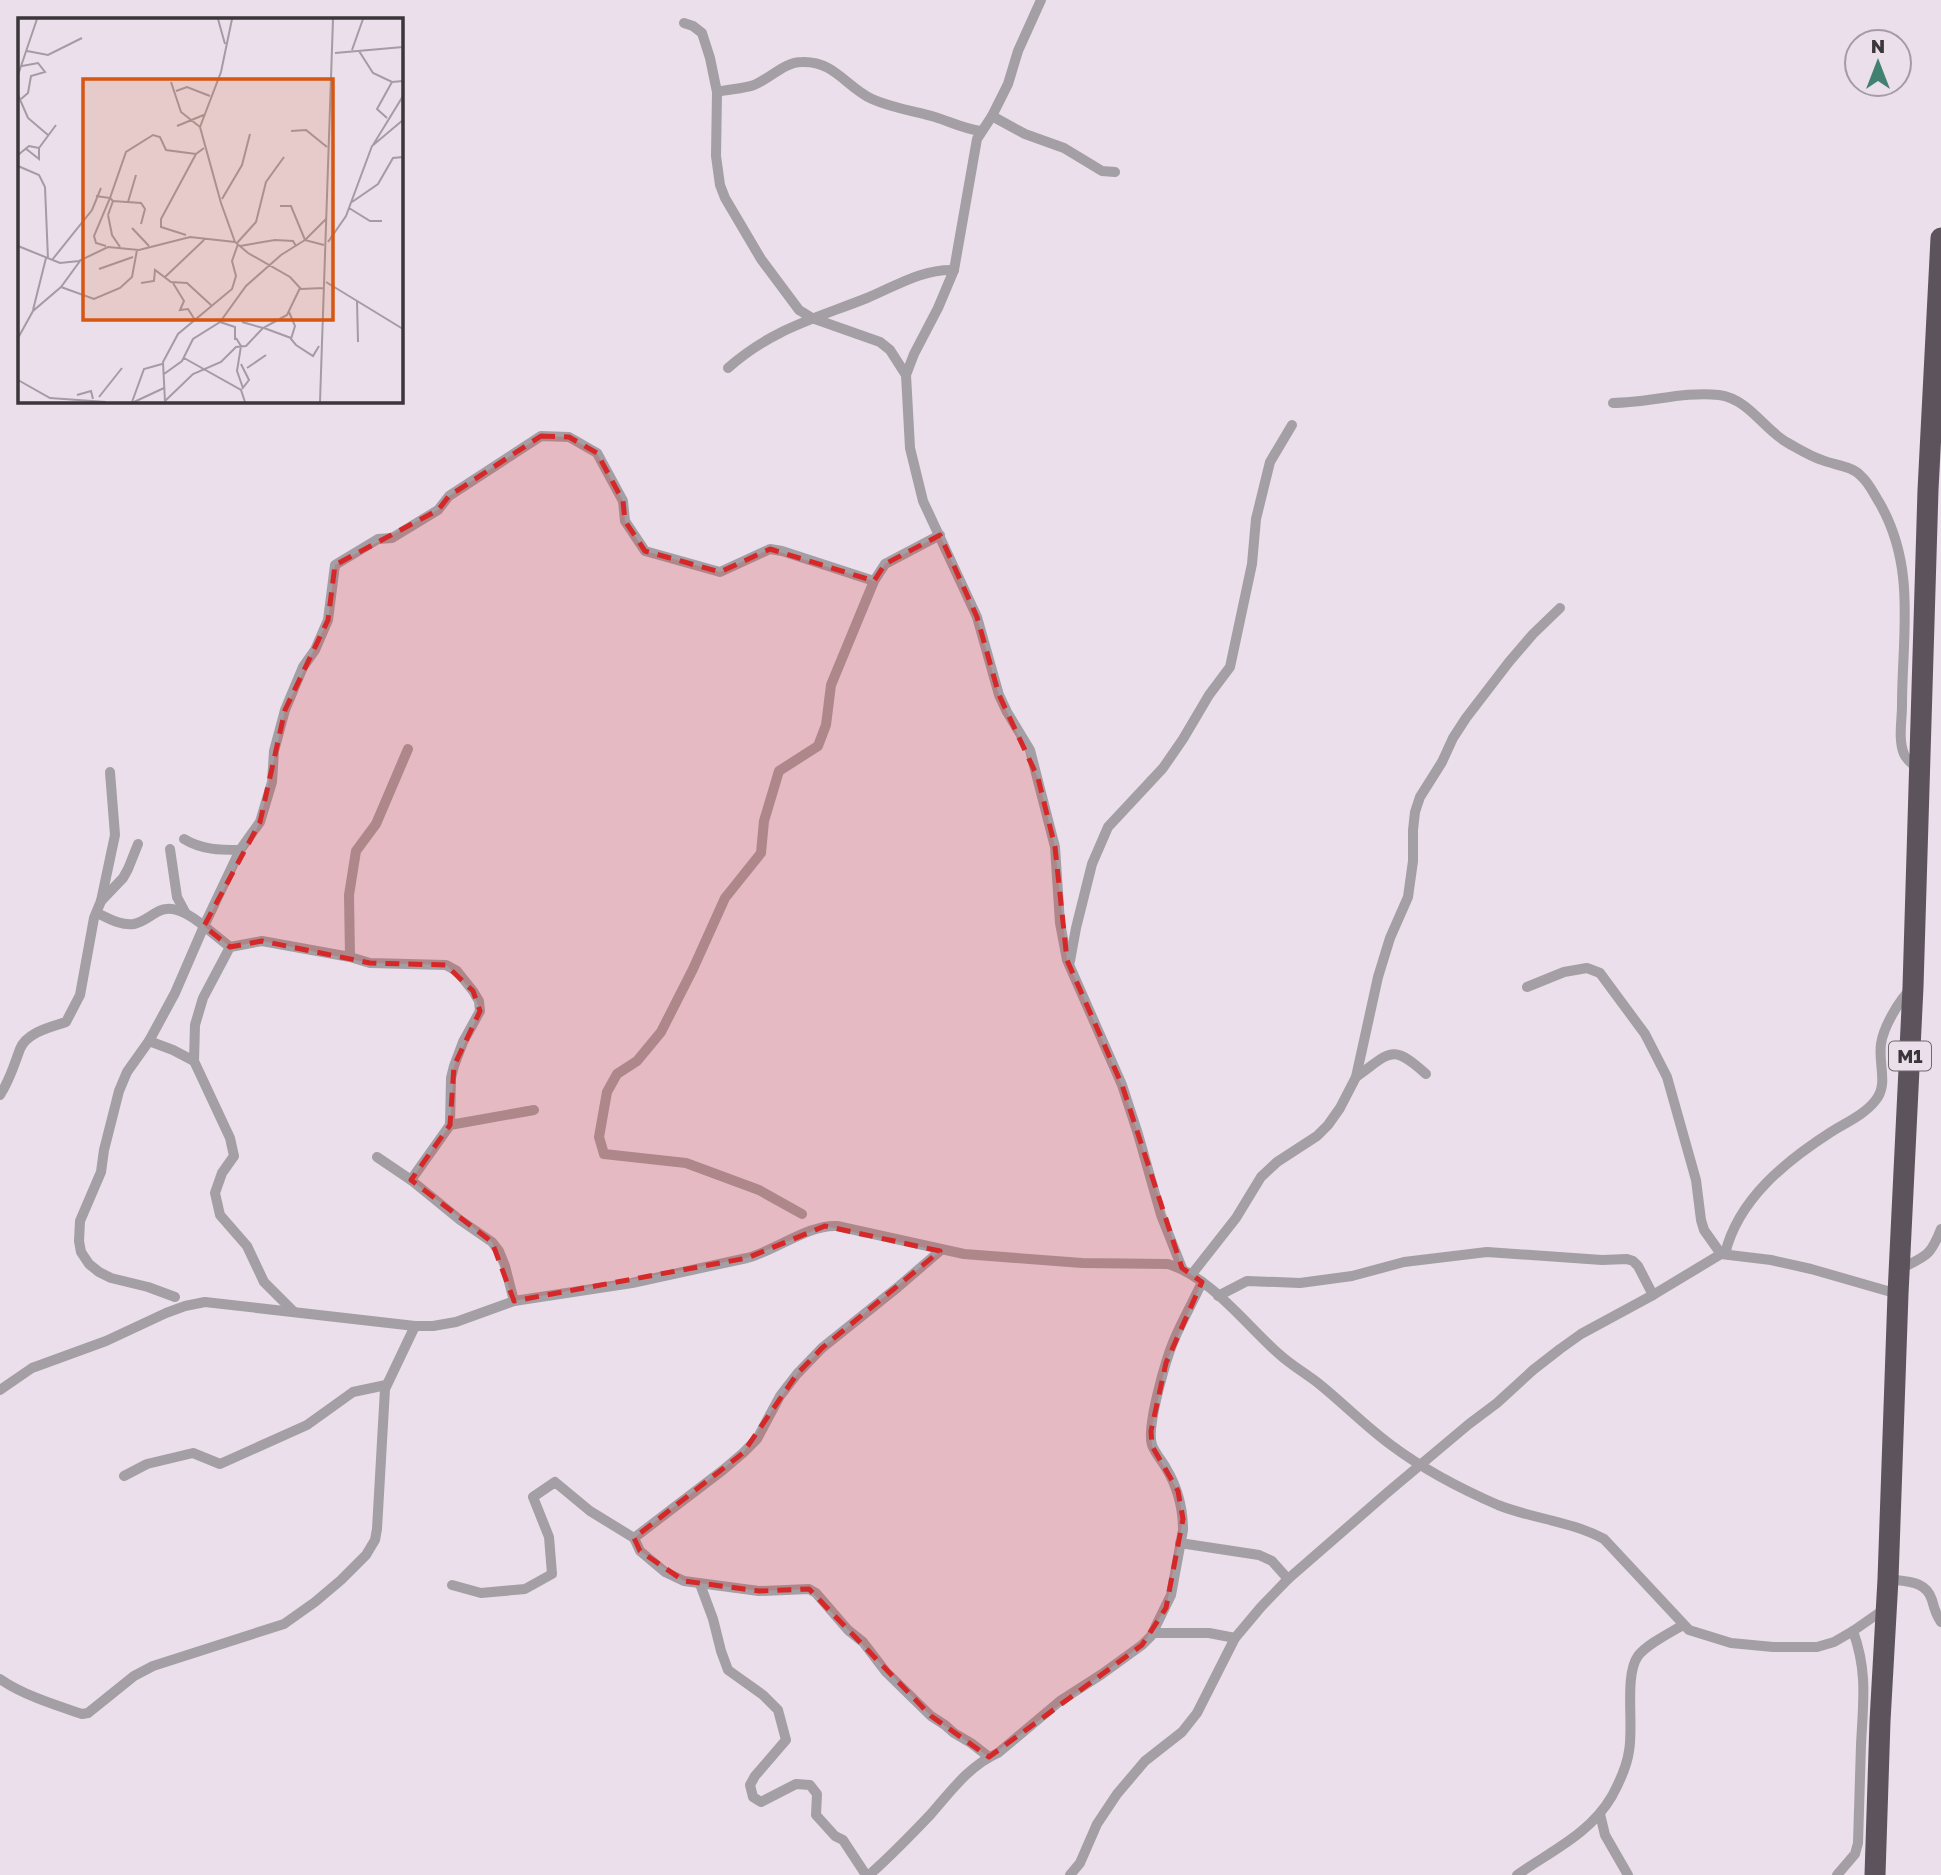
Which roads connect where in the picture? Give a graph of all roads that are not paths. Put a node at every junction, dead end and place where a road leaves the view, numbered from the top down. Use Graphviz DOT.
graph roads {
  1 [pos="1041,0"];
  2 [pos="684,23"];
  3 [pos="717,92"];
  4 [pos="992,116"];
  5 [pos="981,131"];
  6 [pos="1115,172"];
  7 [pos="1941,237"];
  8 [pos="954,271"];
  9 [pos="812,318"];
  10 [pos="728,368"];
  11 [pos="906,375"];
  12 [pos="1613,403"];
  13 [pos="1292,425"];
  14 [pos="940,535"];
  15 [pos="874,581"];
  16 [pos="1560,608"];
  17 [pos="408,748"];
  18 [pos="1920,770"];
  19 [pos="110,772"];
  20 [pos="184,839"];
  21 [pos="138,844"];
  22 [pos="170,849"];
  23 [pos="240,850"];
  24 [pos="101,901"];
  25 [pos="185,912"];
  26 [pos="97,913"];
  27 [pos="204,926"];
  28 [pos="230,947"];
  29 [pos="350,957"];
  30 [pos="1070,968"];
  31 [pos="1527,987"];
  32 [pos="1913,987"];
  33 [pos="149,1041"];
  34 [pos="194,1061"];
  35 [pos="1426,1074"];
  36 [pos="1356,1077"];
  37 [pos="0,1095"];
  38 [pos="534,1110"];
  39 [pos="450,1125"];
  40 [pos="377,1157"];
  41 [pos="411,1180"];
  42 [pos="802,1214"];
  43 [pos="1941,1229"];
  44 [pos="941,1250"];
  45 [pos="1723,1254"];
  46 [pos="1900,1269"];
  47 [pos="1187,1271"];
  48 [pos="1202,1282"];
  49 [pos="1898,1294"];
  50 [pos="1653,1295"];
  51 [pos="1218,1296"];
  52 [pos="176,1297"];
  53 [pos="513,1301"];
  54 [pos="293,1311"];
  55 [pos="415,1325"];
  56 [pos="386,1385"];
  57 [pos="0,1390"];
  58 [pos="1421,1465"];
  59 [pos="124,1476"];
  60 [pos="634,1538"];
  61 [pos="1180,1543"];
  62 [pos="1288,1579"];
  63 [pos="1888,1579"];
  64 [pos="700,1584"];
  65 [pos="452,1585"];
  66 [pos="1887,1607"];
  67 [pos="1941,1622"];
  68 [pos="1683,1625"];
  69 [pos="1853,1631"];
  70 [pos="1154,1633"];
  71 [pos="1234,1639"];
  72 [pos="0,1679"];
  73 [pos="989,1757"];
  74 [pos="1600,1814"];
  75 [pos="867,1875"];
  76 [pos="1070,1875"];
  77 [pos="1517,1875"];
  78 [pos="1628,1875"];
  79 [pos="1837,1875"];
  80 [pos="1875,1875"];
  1 -- 4 [label="street"];
  2 -- 3 [label="street"];
  3 -- 5 [label="street"];
  3 -- 9 [label="street"];
  4 -- 5 [label="street"];
  4 -- 6 [label="street"];
  5 -- 8 [label="street"];
  7 -- 18 [label="highway, M1"];
  8 -- 9 [label="street"];
  8 -- 11 [label="street"];
  9 -- 10 [label="street"];
  9 -- 11 [label="street"];
  11 -- 14 [label="street"];
  12 -- 18 [label="street"];
  13 -- 30 [label="street"];
  14 -- 15 [label="street"];
  14 -- 30 [label="street"];
  15 -- 23 [label="street"];
  15 -- 42 [label="street"];
  16 -- 36 [label="street"];
  17 -- 29 [label="street"];
  18 -- 32 [label="highway, M1"];
  19 -- 24 [label="street"];
  20 -- 23 [label="street"];
  21 -- 24 [label="street"];
  22 -- 25 [label="street"];
  23 -- 27 [label="street"];
  24 -- 26 [label="street"];
  25 -- 26 [label="street"];
  25 -- 27 [label="street"];
  26 -- 37 [label="street"];
  27 -- 28 [label="street"];
  27 -- 33 [label="street"];
  28 -- 29 [label="street"];
  28 -- 34 [label="street"];
  29 -- 39 [label="street"];
  30 -- 47 [label="street"];
  31 -- 45 [label="street"];
  32 -- 45 [label="street"];
  32 -- 46 [label="highway, M1"];
  33 -- 34 [label="street"];
  33 -- 52 [label="street"];
  34 -- 54 [label="street"];
  35 -- 36 [label="street"];
  36 -- 47 [label="street"];
  38 -- 39 [label="street"];
  39 -- 41 [label="street"];
  40 -- 41 [label="street"];
  41 -- 53 [label="street"];
  43 -- 46 [label="street"];
  44 -- 47 [label="street"];
  44 -- 53 [label="street"];
  44 -- 60 [label="street"];
  45 -- 49 [label="street"];
  45 -- 50 [label="street"];
  46 -- 49 [label="highway, M1"];
  47 -- 48 [label="street"];
  48 -- 51 [label="street"];
  48 -- 61 [label="street"];
  49 -- 63 [label="highway, M1"];
  50 -- 51 [label="street"];
  50 -- 58 [label="street"];
  51 -- 58 [label="street"];
  53 -- 55 [label="street"];
  54 -- 55 [label="street"];
  54 -- 57 [label="street"];
  55 -- 56 [label="street"];
  56 -- 59 [label="street"];
  56 -- 72 [label="street"];
  58 -- 62 [label="street"];
  58 -- 68 [label="street"];
  60 -- 64 [label="street"];
  60 -- 65 [label="street"];
  61 -- 62 [label="street"];
  61 -- 70 [label="street"];
  62 -- 71 [label="street"];
  63 -- 66 [label="highway, M1"];
  63 -- 67 [label="street"];
  64 -- 73 [label="street"];
  64 -- 75 [label="street"];
  66 -- 69 [label="street"];
  66 -- 80 [label="highway, M1"];
  68 -- 69 [label="street"];
  68 -- 74 [label="street"];
  69 -- 79 [label="street"];
  70 -- 71 [label="street"];
  70 -- 73 [label="street"];
  71 -- 76 [label="street"];
  73 -- 75 [label="street"];
  74 -- 77 [label="street"];
  74 -- 78 [label="street"];
}
